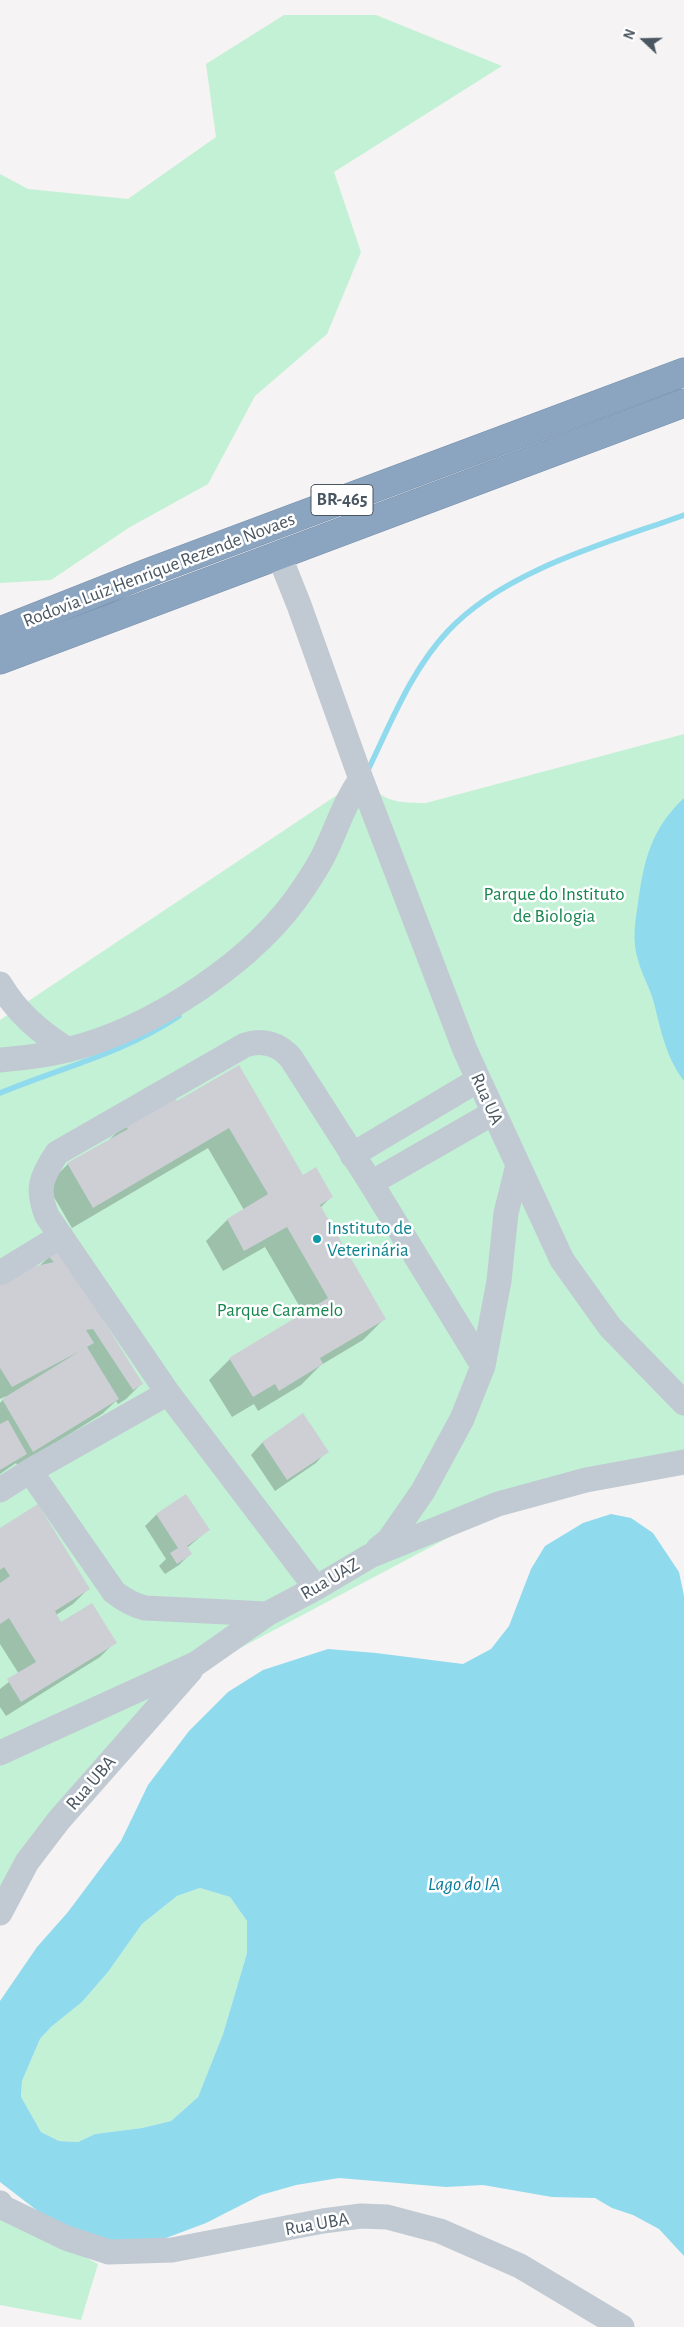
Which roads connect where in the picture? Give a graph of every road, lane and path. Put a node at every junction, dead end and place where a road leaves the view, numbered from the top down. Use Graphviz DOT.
graph roads {
  1 [pos="684,372"];
  2 [pos="684,403"];
  3 [pos="279,554"];
  4 [pos="0,630"];
  5 [pos="0,660"];
  6 [pos="357,768"];
  7 [pos="0,984"];
  8 [pos="68,1050"];
  9 [pos="0,1060"];
  10 [pos="478,1080"];
  11 [pos="493,1113"];
  12 [pos="352,1154"];
  13 [pos="518,1165"];
  14 [pos="371,1183"];
  15 [pos="61,1236"];
  16 [pos="0,1273"];
  17 [pos="483,1366"];
  18 [pos="168,1393"];
  19 [pos="684,1403"];
  20 [pos="684,1462"];
  21 [pos="30,1471"];
  22 [pos="0,1490"];
  23 [pos="370,1556"];
  24 [pos="316,1588"];
  25 [pos="267,1614"];
  26 [pos="197,1663"];
  27 [pos="0,1753"];
  28 [pos="0,1913"];
  29 [pos="1,2212"];
  30 [pos="622,2327"];
  1 -- 4 [label="highway, Rodovia Luiz Henrique Rezende Novaes / BR-465"];
  2 -- 3 [label="highway, Rodovia Luiz Henrique Rezende Novaes / BR-465"];
  3 -- 5 [label="highway, Rodovia Luiz Henrique Rezende Novaes / BR-465"];
  3 -- 6 [label="lane, Rua UA"];
  6 -- 8 [label="lane"];
  6 -- 10 [label="lane, Rua UA"];
  7 -- 8 [label="lane"];
  8 -- 9 [label="lane"];
  10 -- 11 [label="lane, Rua UA"];
  10 -- 12 [label="lane"];
  11 -- 13 [label="lane, Rua UA"];
  11 -- 14 [label="lane"];
  12 -- 14 [label="lane"];
  12 -- 15 [label="lane"];
  13 -- 17 [label="lane"];
  13 -- 19 [label="lane, Rua UA"];
  14 -- 17 [label="lane"];
  15 -- 16 [label="lane"];
  15 -- 18 [label="lane"];
  17 -- 23 [label="lane"];
  18 -- 21 [label="lane"];
  18 -- 24 [label="lane"];
  20 -- 23 [label="lane, Rua UAZ"];
  21 -- 22 [label="lane"];
  21 -- 25 [label="lane"];
  23 -- 24 [label="lane, Rua UAZ"];
  24 -- 25 [label="lane, Rua UAZ"];
  25 -- 26 [label="lane, Rua UAZ"];
  26 -- 27 [label="lane, Rua UAZ"];
  26 -- 28 [label="lane, Rua UBA"];
  29 -- 30 [label="lane, Rua UBA"];
}
